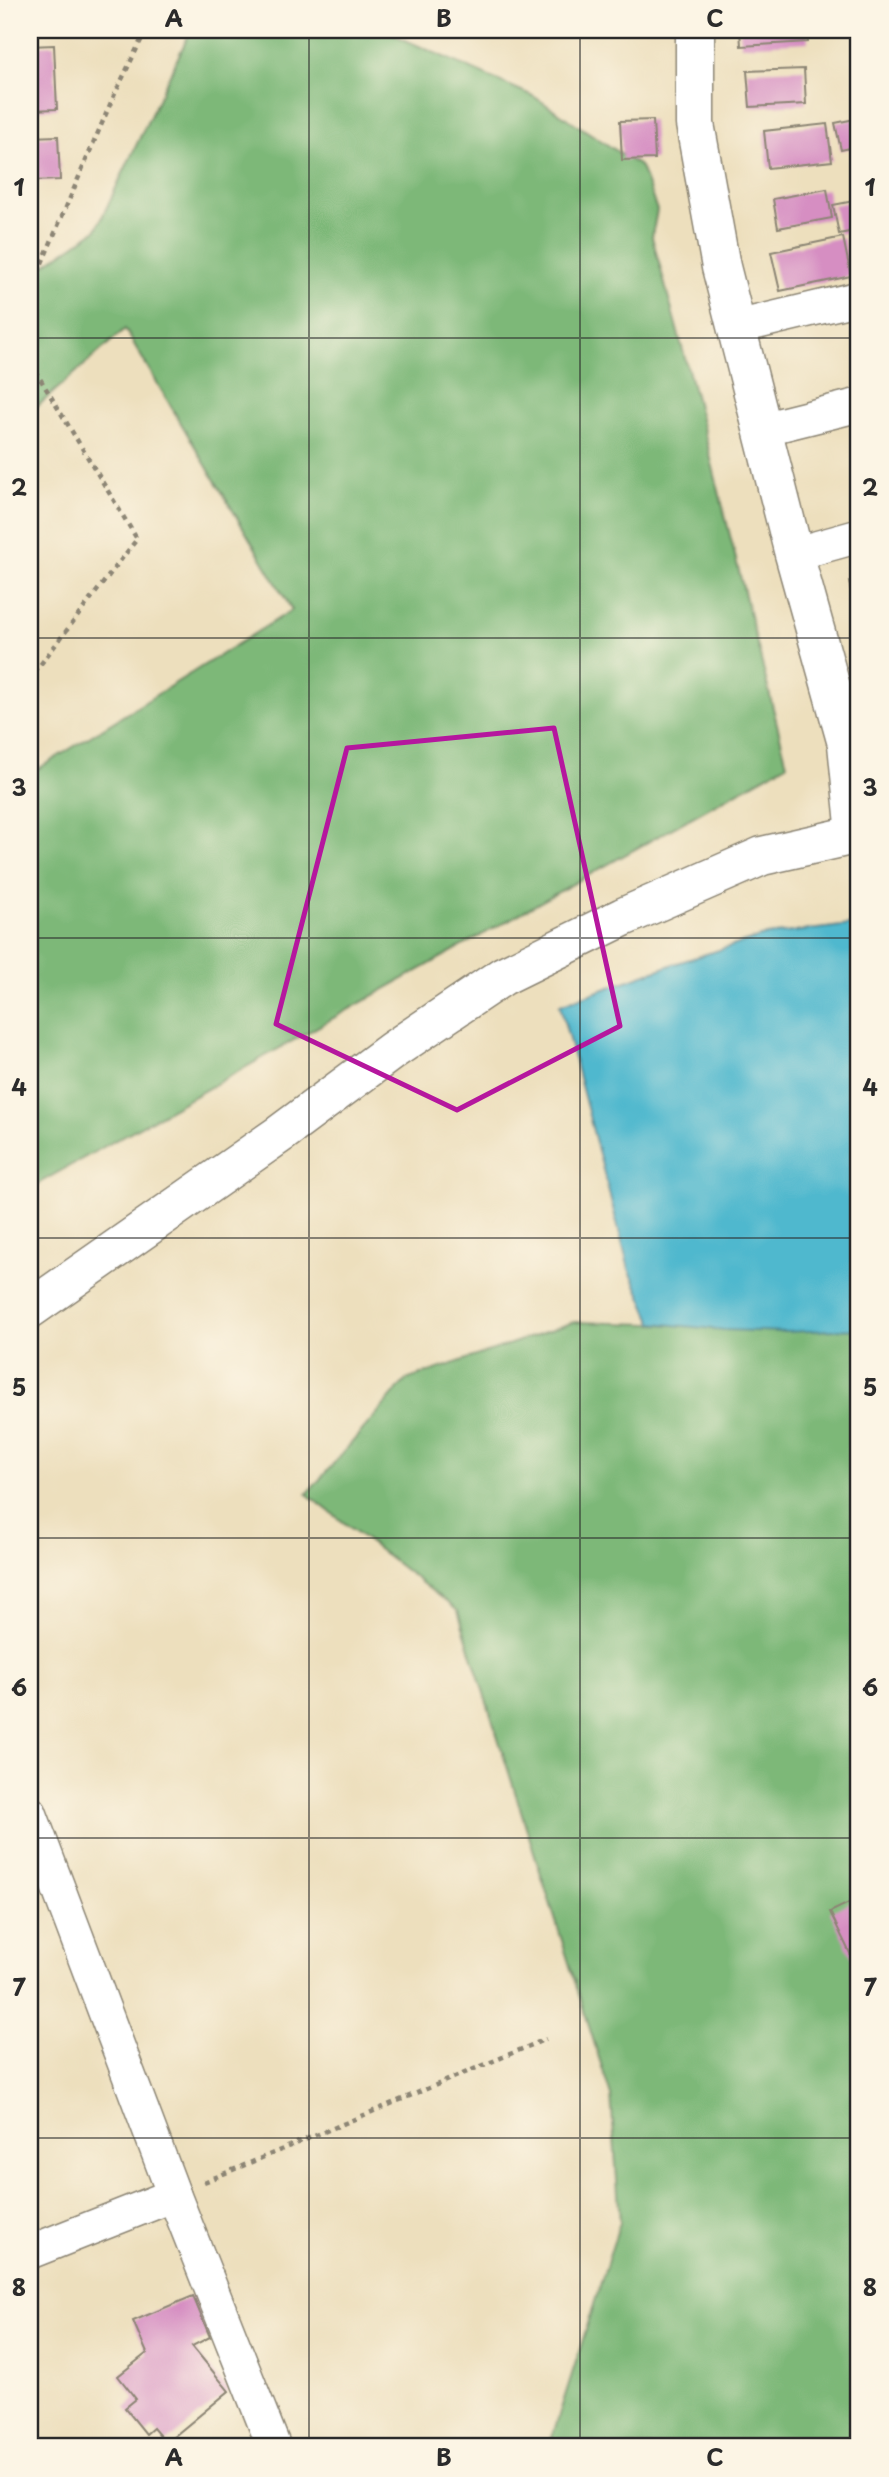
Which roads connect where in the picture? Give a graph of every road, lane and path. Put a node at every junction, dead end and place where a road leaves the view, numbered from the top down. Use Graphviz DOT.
graph roads {
  1 [pos="146,30"];
  2 [pos="695,30"];
  3 [pos="30,291"];
  4 [pos="859,298"];
  5 [pos="737,327"];
  6 [pos="30,362"];
  7 [pos="859,405"];
  8 [pos="762,429"];
  9 [pos="859,536"];
  10 [pos="794,554"];
  11 [pos="30,675"];
  12 [pos="857,834"];
  13 [pos="30,1309"];
  14 [pos="30,1814"];
  15 [pos="546,2039"];
  16 [pos="174,2195"];
  17 [pos="30,2252"];
  18 [pos="274,2447"];
  1 -- 3 [label="path"];
  2 -- 5 [label="street"];
  4 -- 5 [label="street"];
  5 -- 8 [label="street"];
  6 -- 11 [label="path"];
  7 -- 8 [label="street"];
  8 -- 10 [label="street"];
  9 -- 10 [label="street"];
  10 -- 12 [label="street"];
  12 -- 13 [label="street"];
  14 -- 16 [label="street"];
  15 -- 16 [label="path"];
  16 -- 17 [label="street"];
  16 -- 18 [label="street"];
}
